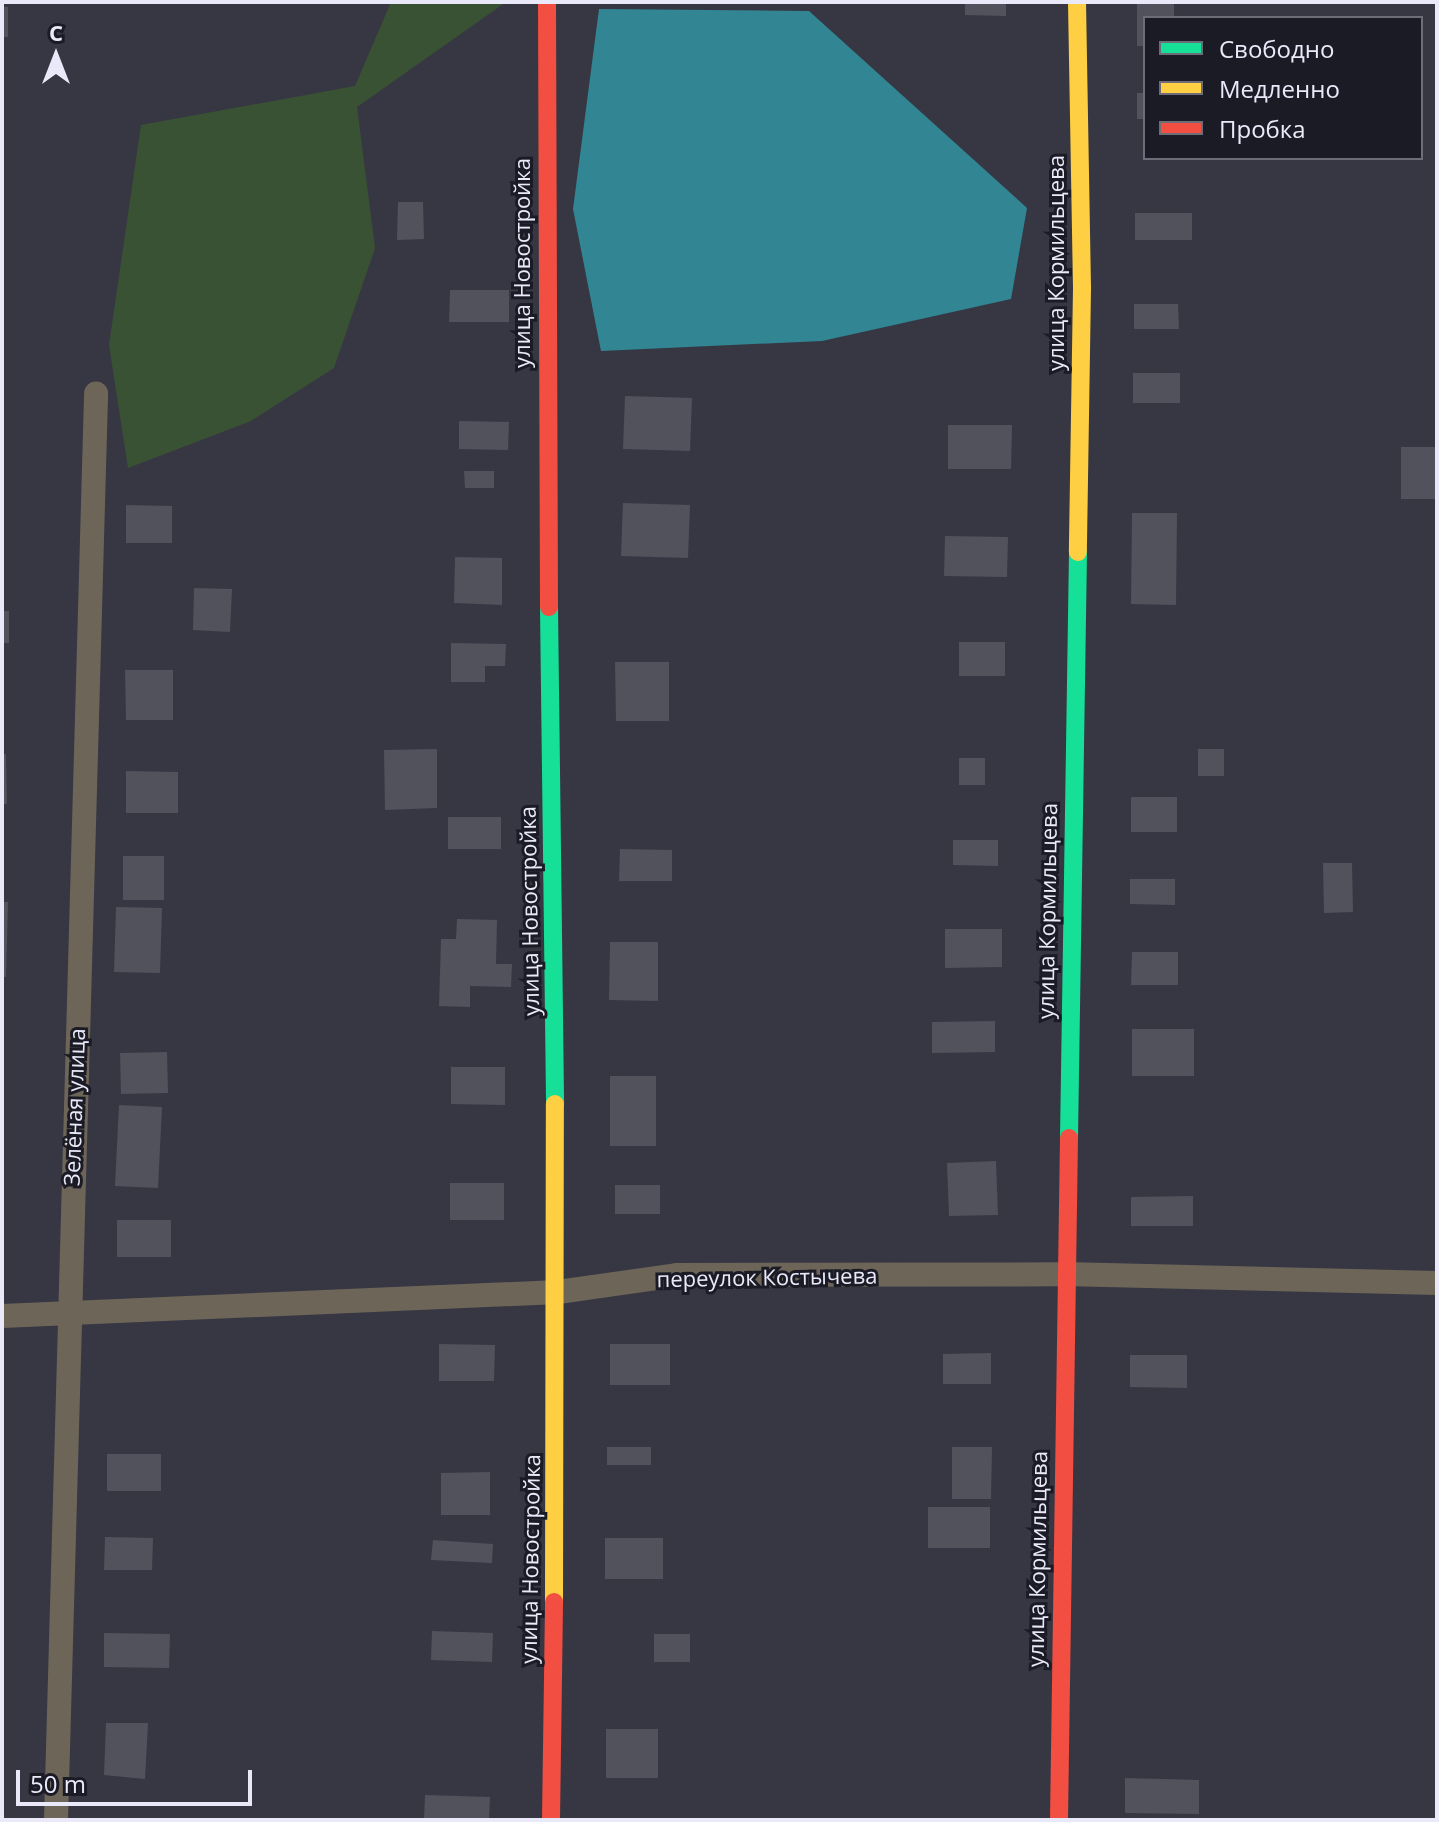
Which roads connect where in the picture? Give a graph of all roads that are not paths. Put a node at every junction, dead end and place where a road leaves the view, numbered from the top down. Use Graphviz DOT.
graph roads {
  1 [pos="547,2"];
  2 [pos="1077,2"];
  3 [pos="96,394"];
  4 [pos="1064,1274"];
  5 [pos="1437,1283"];
  6 [pos="558,1292"];
  7 [pos="2,1316"];
  8 [pos="67,1316"];
  9 [pos="56,1820"];
  10 [pos="551,1820"];
  11 [pos="1059,1820"];
  1 -- 6 [label="street, улица Новостройка"];
  2 -- 4 [label="street, улица Кормильцева"];
  3 -- 8 [label="street, Зелёная улица"];
  4 -- 5 [label="street, переулок Костычева"];
  4 -- 6 [label="street, переулок Костычева"];
  4 -- 11 [label="street, улица Кормильцева"];
  6 -- 8 [label="street, переулок Костычева"];
  6 -- 10 [label="street, улица Новостройка"];
  7 -- 8 [label="street, переулок Костычева"];
  8 -- 9 [label="street, Зелёная улица"];
}
